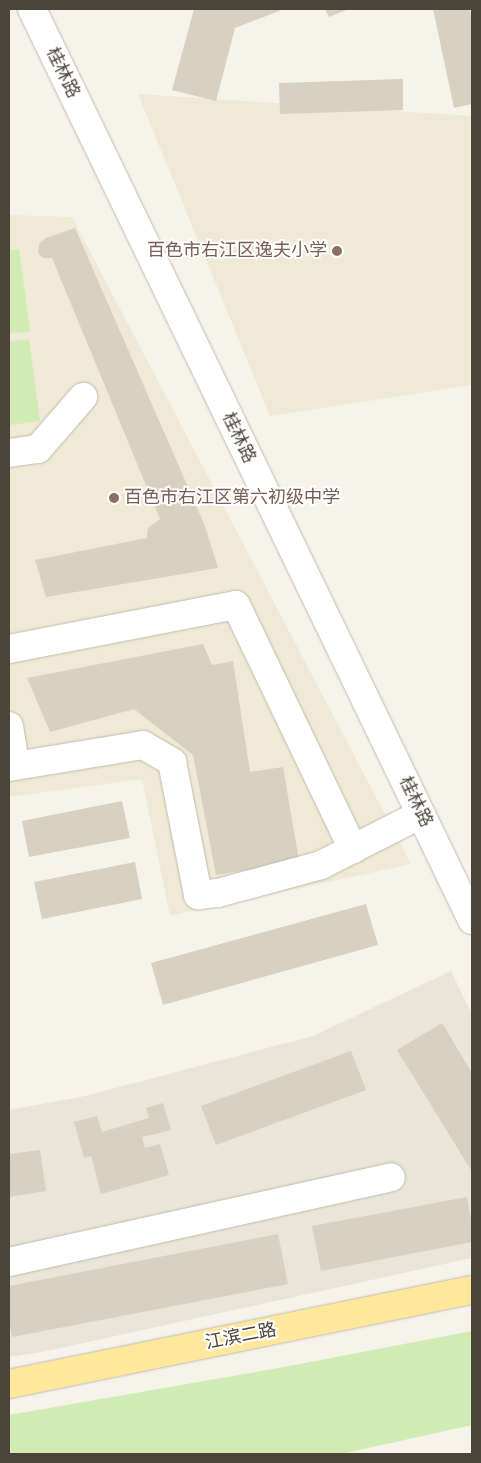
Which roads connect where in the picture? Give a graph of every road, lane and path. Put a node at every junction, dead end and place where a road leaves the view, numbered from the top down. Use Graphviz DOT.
graph roads {
  1 [pos="32,9"];
  2 [pos="83,397"];
  3 [pos="9,453"];
  4 [pos="9,649"];
  5 [pos="9,726"];
  6 [pos="12,766"];
  7 [pos="421,814"];
  8 [pos="353,849"];
  9 [pos="472,920"];
  10 [pos="391,1177"];
  11 [pos="9,1262"];
  12 [pos="472,1290"];
  13 [pos="9,1384"];
  1 -- 7 [label="street, 桂林路"];
  2 -- 3 [label="street"];
  4 -- 8 [label="street"];
  5 -- 6 [label="street"];
  6 -- 8 [label="street"];
  7 -- 8 [label="street"];
  7 -- 9 [label="street, 桂林路"];
  10 -- 11 [label="street"];
  12 -- 13 [label="main road, 江滨二路"];
}
